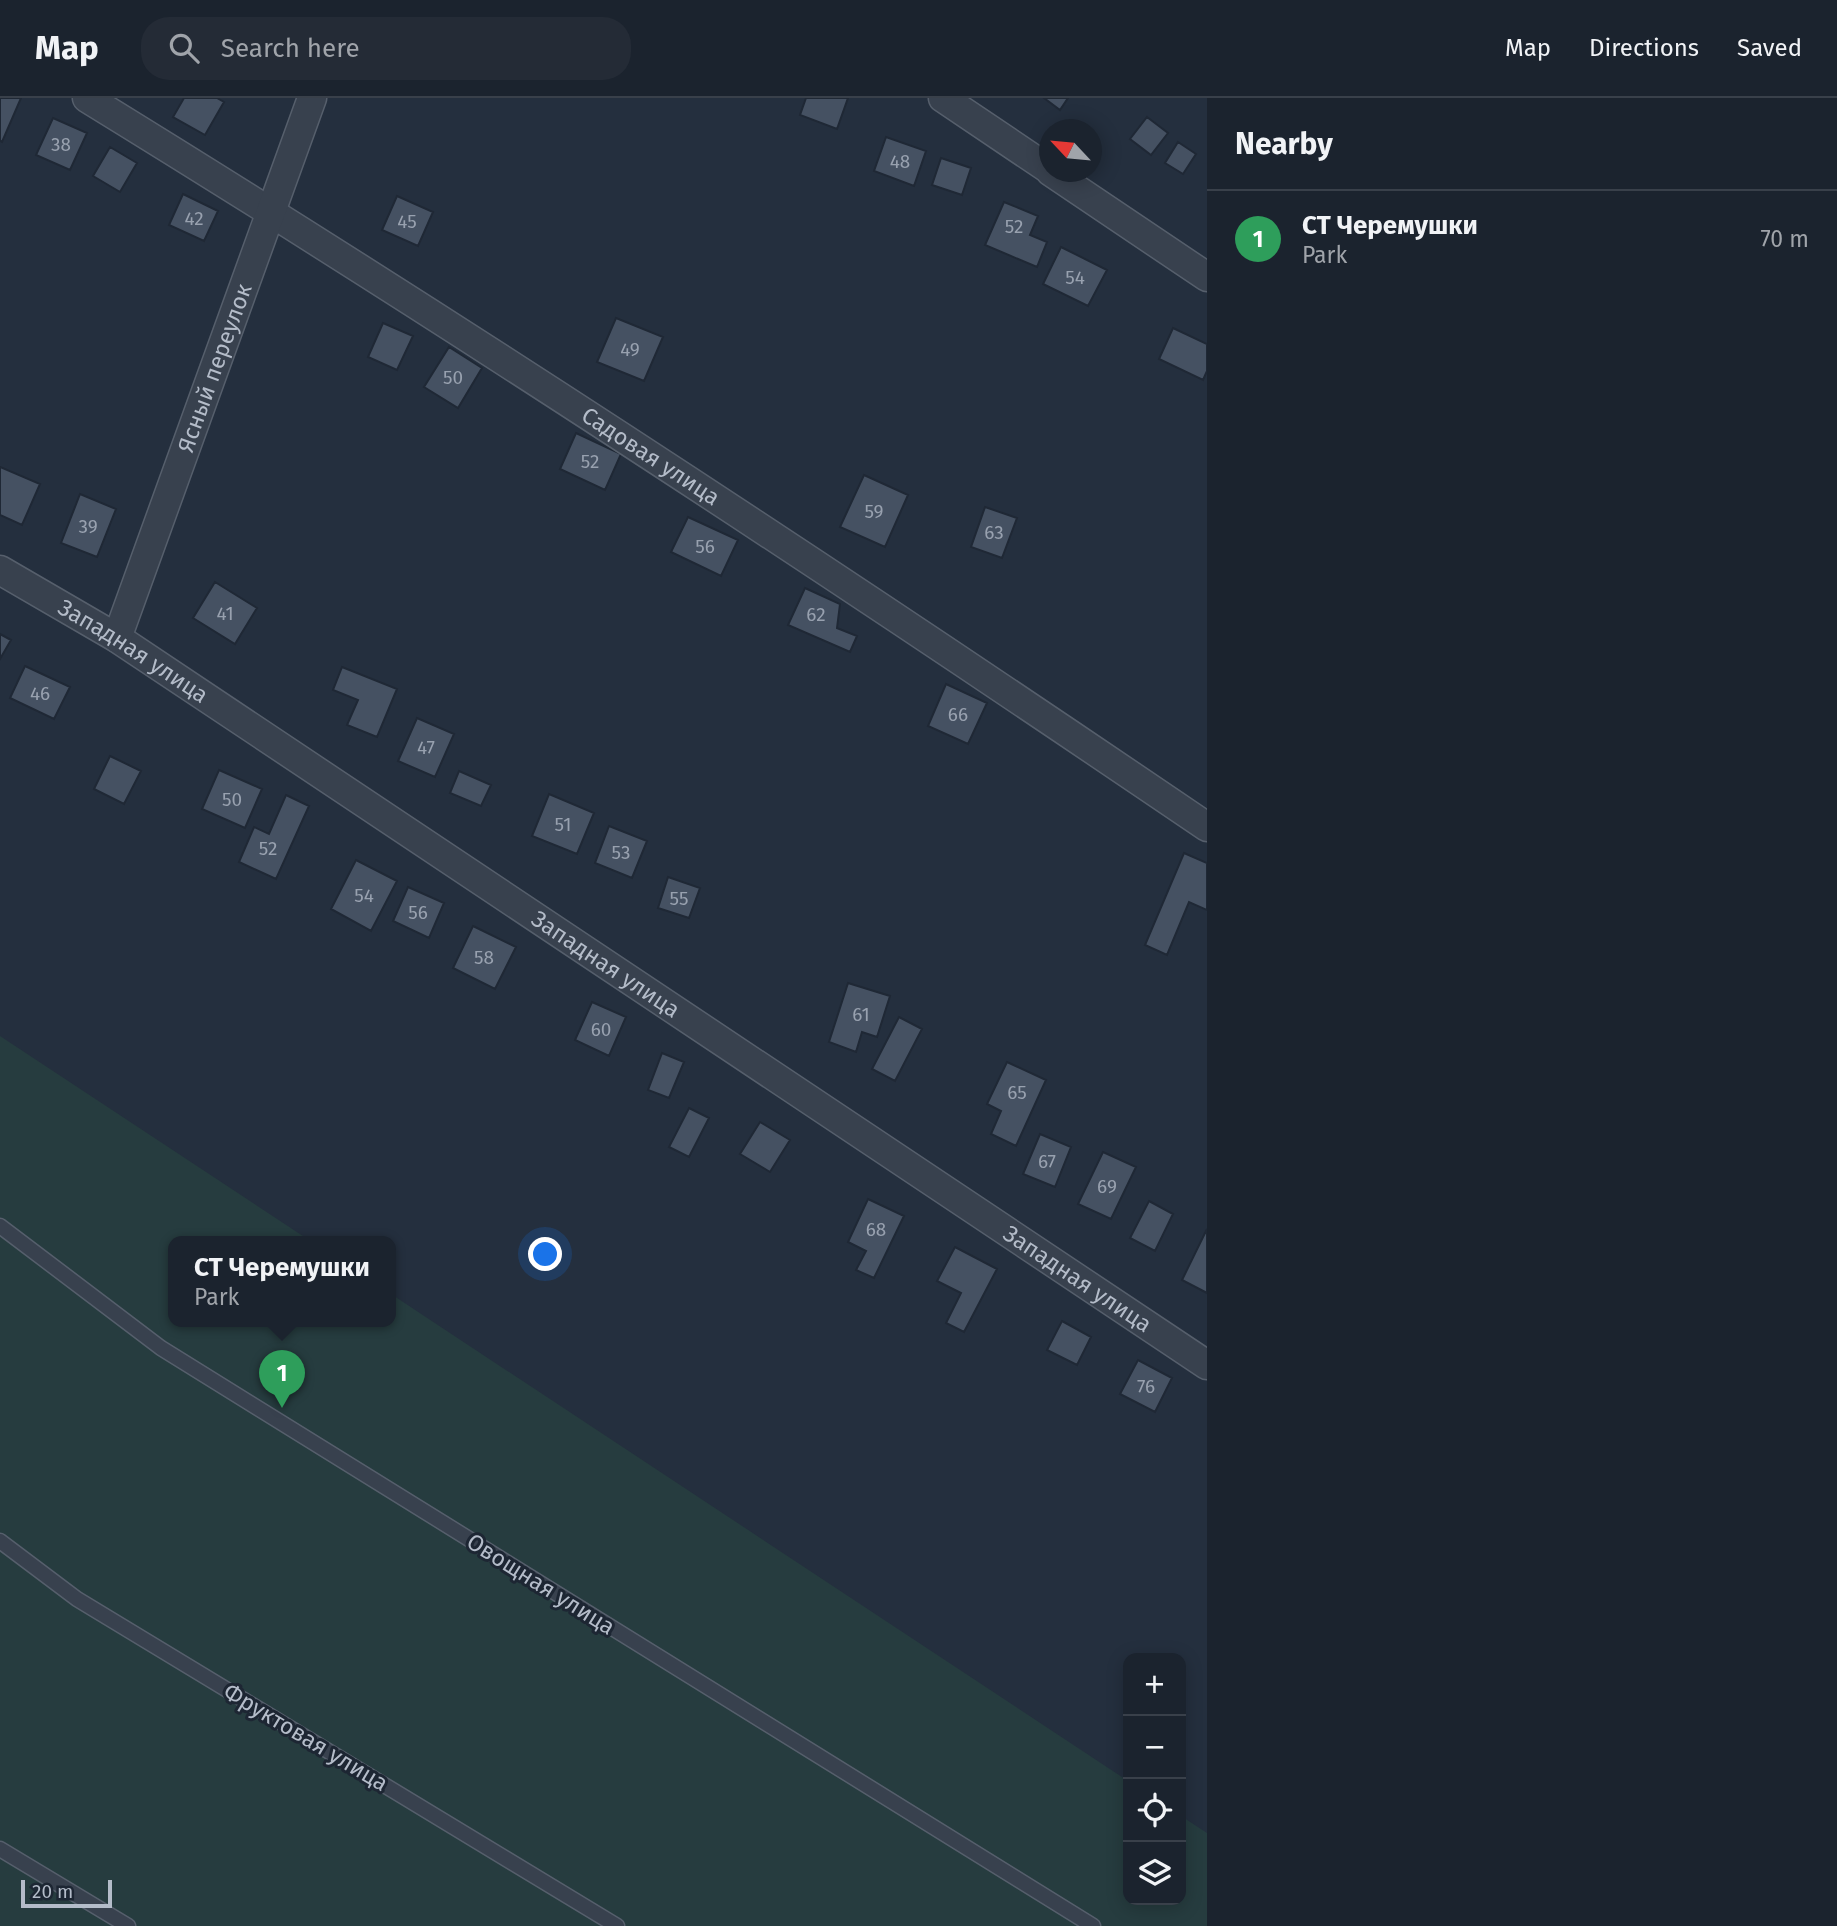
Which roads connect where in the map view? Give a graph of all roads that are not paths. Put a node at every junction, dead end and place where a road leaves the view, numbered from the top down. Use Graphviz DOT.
graph roads {
  1 [pos="87,98"];
  2 [pos="312,98"];
  3 [pos="943,98"];
  4 [pos="1039,163"];
  5 [pos="1066,182"];
  6 [pos="271,211"];
  7 [pos="1207,277"];
  8 [pos="0,570"];
  9 [pos="117,638"];
  10 [pos="1207,827"];
  11 [pos="0,1226"];
  12 [pos="1207,1365"];
  13 [pos="0,1541"];
  14 [pos="0,1849"];
  15 [pos="128,1926"];
  16 [pos="617,1926"];
  17 [pos="1093,1926"];
  1 -- 6 [label="street, Садовая улица"];
  2 -- 6 [label="street, Ясный переулок"];
  3 -- 4 [label="street"];
  5 -- 7 [label="street"];
  6 -- 9 [label="street, Ясный переулок"];
  6 -- 10 [label="street, Садовая улица"];
  8 -- 9 [label="street, Западная улица"];
  9 -- 12 [label="street, Западная улица"];
  11 -- 17 [label="lane, Овощная улица"];
  13 -- 16 [label="lane, Фруктовая улица"];
  14 -- 15 [label="lane"];
}
